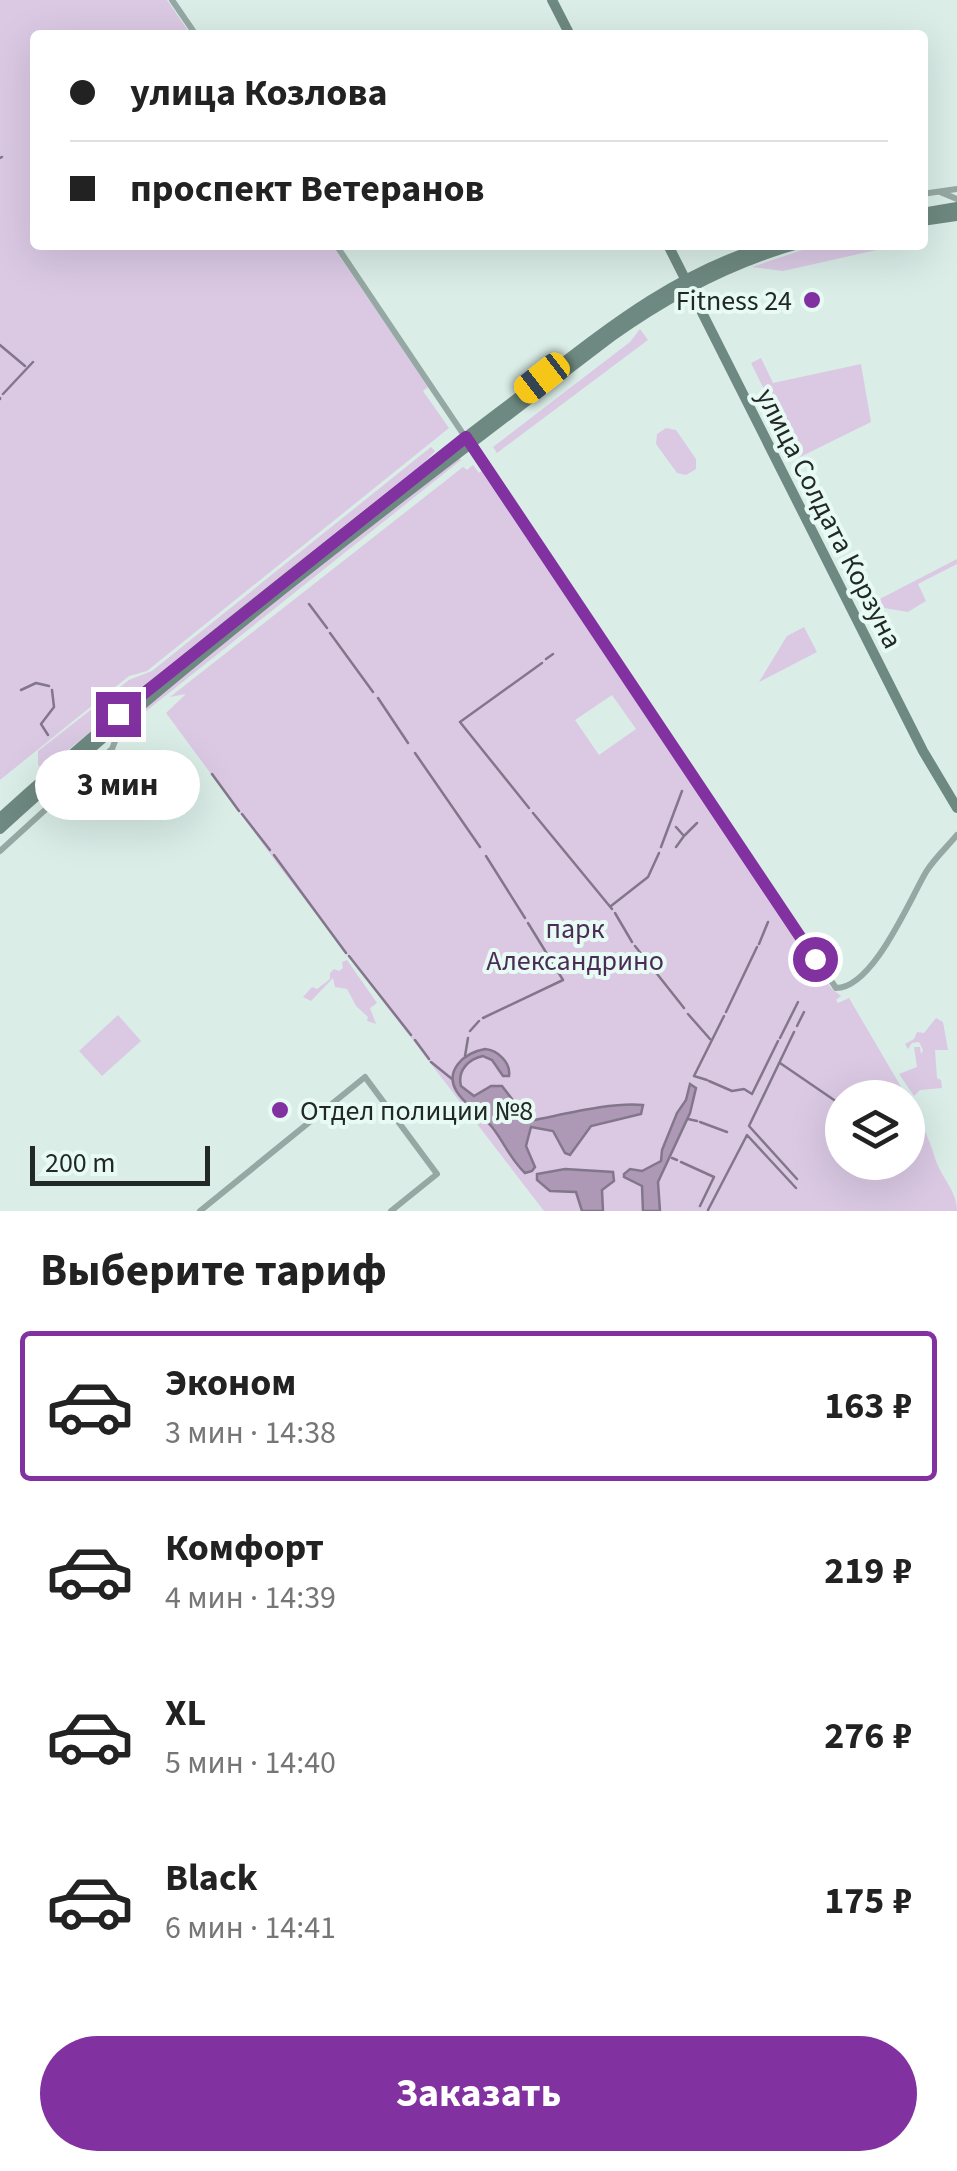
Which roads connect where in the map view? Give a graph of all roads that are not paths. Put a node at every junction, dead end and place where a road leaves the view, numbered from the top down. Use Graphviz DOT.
graph roads {
  1 [pos="172,0"];
  2 [pos="548,0"];
  3 [pos="193,30"];
  4 [pos="563,30"];
  5 [pos="957,189"];
  6 [pos="938,192"];
  7 [pos="928,193"];
  8 [pos="957,199"];
  9 [pos="957,207"];
  10 [pos="928,212"];
  11 [pos="957,216"];
  12 [pos="928,220"];
  13 [pos="339,250"];
  14 [pos="674,250"];
  15 [pos="744,250"];
  16 [pos="778,250"];
  17 [pos="690,282"];
  18 [pos="468,440"];
  19 [pos="116,726"];
  20 [pos="957,796"];
  21 [pos="957,808"];
  22 [pos="0,818"];
  23 [pos="0,829"];
  24 [pos="957,835"];
  25 [pos="0,851"];
  26 [pos="200,1211"];
  27 [pos="390,1211"];
  1 -- 3 [label="street"];
  2 -- 4 [label="main road"];
  5 -- 6 [label="street"];
  6 -- 7 [label="street"];
  6 -- 8 [label="street"];
  9 -- 10 [label="main road"];
  11 -- 12 [label="main road"];
  13 -- 18 [label="street"];
  14 -- 17 [label="main road, улица Солдата Корзуна"];
  15 -- 17 [label="main road"];
  16 -- 17 [label="main road"];
  17 -- 18 [label="main road"];
  17 -- 20 [label="main road, улица Солдата Корзуна"];
  17 -- 21 [label="main road, улица Солдата Корзуна"];
  18 -- 19 [label="main road"];
  18 -- 22 [label="main road"];
  18 -- 24 [label="street"];
  19 -- 23 [label="main road"];
  19 -- 25 [label="street"];
  26 -- 27 [label="street"];
}
